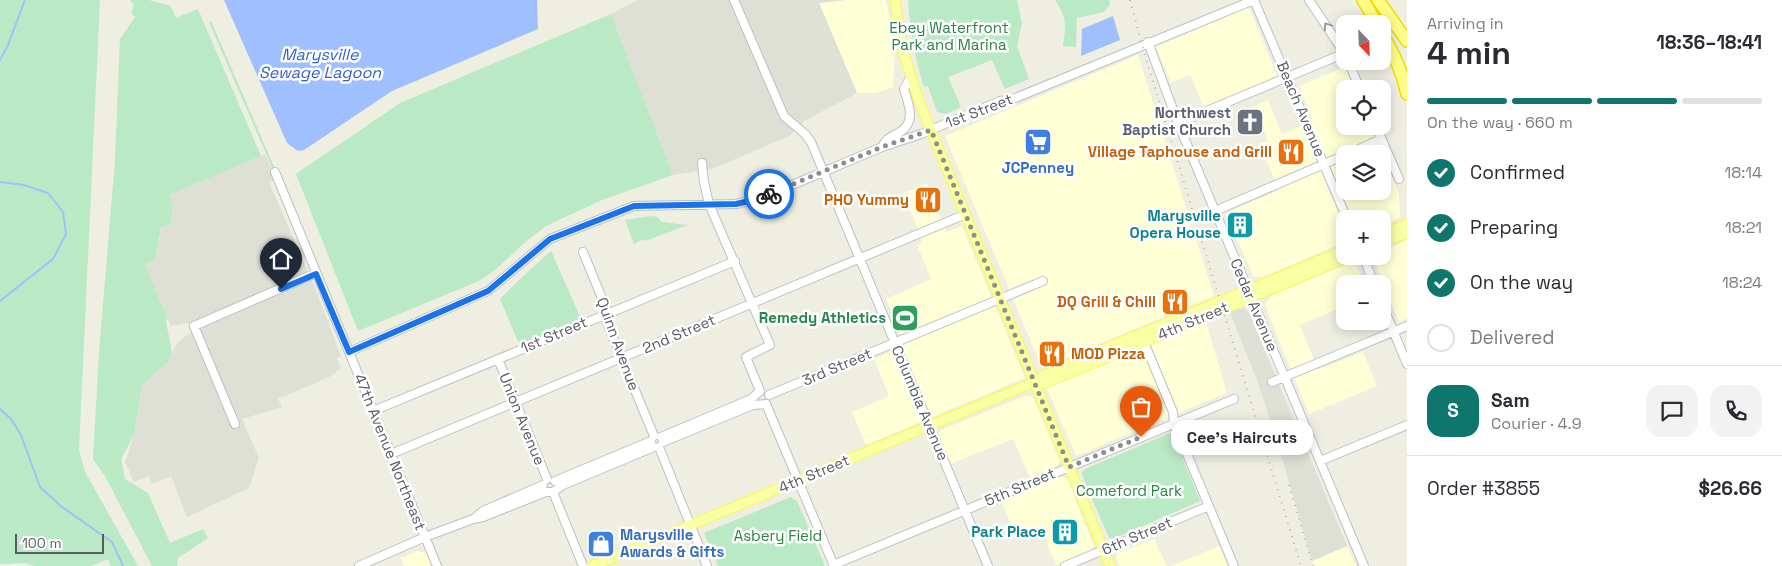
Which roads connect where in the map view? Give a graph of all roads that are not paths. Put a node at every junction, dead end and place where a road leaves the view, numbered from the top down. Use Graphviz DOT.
graph roads {
  1 [pos="734,0"];
  2 [pos="895,0"];
  3 [pos="1254,0"];
  4 [pos="1309,0"];
  5 [pos="1363,0"];
  6 [pos="1378,0"];
  7 [pos="1372,15"];
  8 [pos="1336,40"];
  9 [pos="1407,41"];
  10 [pos="1148,42"];
  11 [pos="1391,50"];
  12 [pos="1336,57"];
  13 [pos="911,76"];
  14 [pos="1287,77"];
  15 [pos="1407,94"];
  16 [pos="1178,123"];
  17 [pos="931,130"];
  18 [pos="1379,135"];
  19 [pos="1381,140"];
  20 [pos="1368,145"];
  21 [pos="882,147"];
  22 [pos="1336,159"];
  23 [pos="702,162"];
  24 [pos="1324,164"];
  25 [pos="275,172"];
  26 [pos="824,172"];
  27 [pos="1399,180"];
  28 [pos="709,204"];
  29 [pos="1344,210"];
  30 [pos="1215,211"];
  31 [pos="966,214"];
  32 [pos="1407,224"];
  33 [pos="1391,231"];
  34 [pos="1407,233"];
  35 [pos="1391,239"];
  36 [pos="583,252"];
  37 [pos="1336,254"];
  38 [pos="860,258"];
  39 [pos="735,261"];
  40 [pos="1336,262"];
  41 [pos="316,274"];
  42 [pos="1043,281"];
  43 [pos="1250,294"];
  44 [pos="1001,300"];
  45 [pos="752,303"];
  46 [pos="606,313"];
  47 [pos="1173,320"];
  48 [pos="1391,325"];
  49 [pos="1407,326"];
  50 [pos="1394,332"];
  51 [pos="1144,342"];
  52 [pos="895,343"];
  53 [pos="349,352"];
  54 [pos="622,358"];
  55 [pos="498,359"];
  56 [pos="1407,364"];
  57 [pos="1285,377"];
  58 [pos="1035,382"];
  59 [pos="1272,382"];
  60 [pos="758,394"];
  61 [pos="769,395"];
  62 [pos="1234,398"];
  63 [pos="515,402"];
  64 [pos="762,404"];
  65 [pos="373,411"];
  66 [pos="1174,423"];
  67 [pos="235,424"];
  68 [pos="1407,425"];
  69 [pos="929,426"];
  70 [pos="657,442"];
  71 [pos="391,454"];
  72 [pos="1320,461"];
  73 [pos="1069,467"];
  74 [pos="798,480"];
  75 [pos="550,486"];
  76 [pos="1209,506"];
  77 [pos="964,510"];
  78 [pos="690,525"];
  79 [pos="425,537"];
  80 [pos="1103,550"];
  81 [pos="359,566"];
  82 [pos="437,566"];
  83 [pos="583,566"];
  84 [pos="592,566"];
  85 [pos="707,566"];
  86 [pos="834,566"];
  87 [pos="988,566"];
  88 [pos="1066,566"];
  89 [pos="1110,566"];
  90 [pos="1234,566"];
  91 [pos="1364,566"];
  1 -- 26 [label="street, Columbia Avenue"];
  2 -- 13 [label="main road"];
  3 -- 10 [label="street, 1st Street"];
  3 -- 14 [label="street, Beach Avenue"];
  8 -- 4 [label="street, one-way"];
  5 -- 7 [label="highway"];
  6 -- 9 [label="highway"];
  10 -- 16 [label="street, Cedar Avenue"];
  10 -- 17 [label="street, 1st Street"];
  11 -- 15 [label="highway"];
  12 -- 14 [label="street"];
  13 -- 17 [label="main road"];
  13 -- 21 [label="street"];
  14 -- 16 [label="street"];
  14 -- 24 [label="street, Beach Avenue"];
  16 -- 30 [label="street, Cedar Avenue"];
  17 -- 21 [label="street, 1st Street"];
  17 -- 31 [label="main road"];
  18 -- 19 [label="street"];
  19 -- 20 [label="street"];
  19 -- 27 [label="street"];
  21 -- 26 [label="street, 1st Street"];
  22 -- 24 [label="street"];
  23 -- 28 [label="street"];
  24 -- 29 [label="street, Beach Avenue"];
  24 -- 30 [label="street"];
  25 -- 41 [label="street, 47th Avenue Northeast"];
  26 -- 28 [label="street, 1st Street"];
  26 -- 38 [label="street, Columbia Avenue"];
  28 -- 39 [label="street"];
  28 -- 53 [label="street, 1st Street"];
  30 -- 43 [label="street, Cedar Avenue"];
  31 -- 38 [label="street, 2nd Street"];
  31 -- 44 [label="main road"];
  32 -- 33 [label="main road"];
  34 -- 35 [label="main road"];
  36 -- 46 [label="street, Quinn Avenue"];
  37 -- 43 [label="main road, 4th Street"];
  38 -- 45 [label="street, 2nd Street"];
  38 -- 52 [label="street, Columbia Avenue"];
  39 -- 45 [label="street"];
  39 -- 46 [label="street, 1st Street"];
  40 -- 43 [label="main road, 4th Street"];
  41 -- 53 [label="street, 47th Avenue Northeast"];
  41 -- 67 [label="street"];
  42 -- 44 [label="street, 3rd Street"];
  43 -- 47 [label="main road, 4th Street"];
  43 -- 51 [label="main road, 4th Street"];
  43 -- 57 [label="street, Cedar Avenue"];
  44 -- 52 [label="street, 3rd Street"];
  44 -- 58 [label="main road"];
  45 -- 54 [label="street, 2nd Street"];
  45 -- 60 [label="street"];
  46 -- 54 [label="street, Quinn Avenue"];
  46 -- 55 [label="street, 1st Street"];
  47 -- 51 [label="main road"];
  47 -- 58 [label="main road, 4th Street"];
  48 -- 50 [label="street"];
  49 -- 50 [label="street"];
  50 -- 56 [label="street"];
  50 -- 57 [label="street"];
  51 -- 58 [label="main road, 4th Street"];
  51 -- 66 [label="street"];
  52 -- 61 [label="street, 3rd Street"];
  52 -- 69 [label="street, Columbia Avenue"];
  53 -- 65 [label="street, 47th Avenue Northeast"];
  54 -- 63 [label="street, 2nd Street"];
  54 -- 70 [label="street, Quinn Avenue"];
  55 -- 63 [label="street, Union Avenue"];
  55 -- 65 [label="street, 1st Street"];
  57 -- 59 [label="street"];
  57 -- 72 [label="street, Cedar Avenue"];
  58 -- 69 [label="main road, 4th Street"];
  58 -- 73 [label="main road"];
  60 -- 61 [label="street"];
  60 -- 64 [label="street"];
  60 -- 70 [label="street"];
  61 -- 64 [label="street"];
  62 -- 66 [label="street, 5th Street"];
  63 -- 71 [label="street, 2nd Street"];
  63 -- 75 [label="street, Union Avenue"];
  64 -- 70 [label="street"];
  64 -- 74 [label="street"];
  65 -- 71 [label="street, 47th Avenue Northeast"];
  66 -- 73 [label="street, 5th Street"];
  66 -- 76 [label="street"];
  68 -- 72 [label="street"];
  69 -- 74 [label="main road, 4th Street"];
  69 -- 77 [label="street, Columbia Avenue"];
  70 -- 75 [label="street"];
  70 -- 78 [label="street, Quinn Avenue"];
  71 -- 79 [label="street, 47th Avenue Northeast"];
  72 -- 91 [label="street, Cedar Avenue"];
  73 -- 77 [label="street, 5th Street"];
  73 -- 80 [label="main road"];
  74 -- 78 [label="main road, 4th Street"];
  74 -- 86 [label="street"];
  75 -- 79 [label="street"];
  75 -- 83 [label="street, Union Avenue"];
  76 -- 80 [label="street, 6th Street"];
  76 -- 90 [label="street"];
  77 -- 86 [label="street, 5th Street"];
  77 -- 87 [label="street, Columbia Avenue"];
  78 -- 84 [label="main road, 4th Street"];
  78 -- 85 [label="street, Quinn Avenue"];
  79 -- 81 [label="street"];
  79 -- 82 [label="street, 47th Avenue Northeast"];
  80 -- 88 [label="street, 6th Street"];
  80 -- 89 [label="main road"];
}
